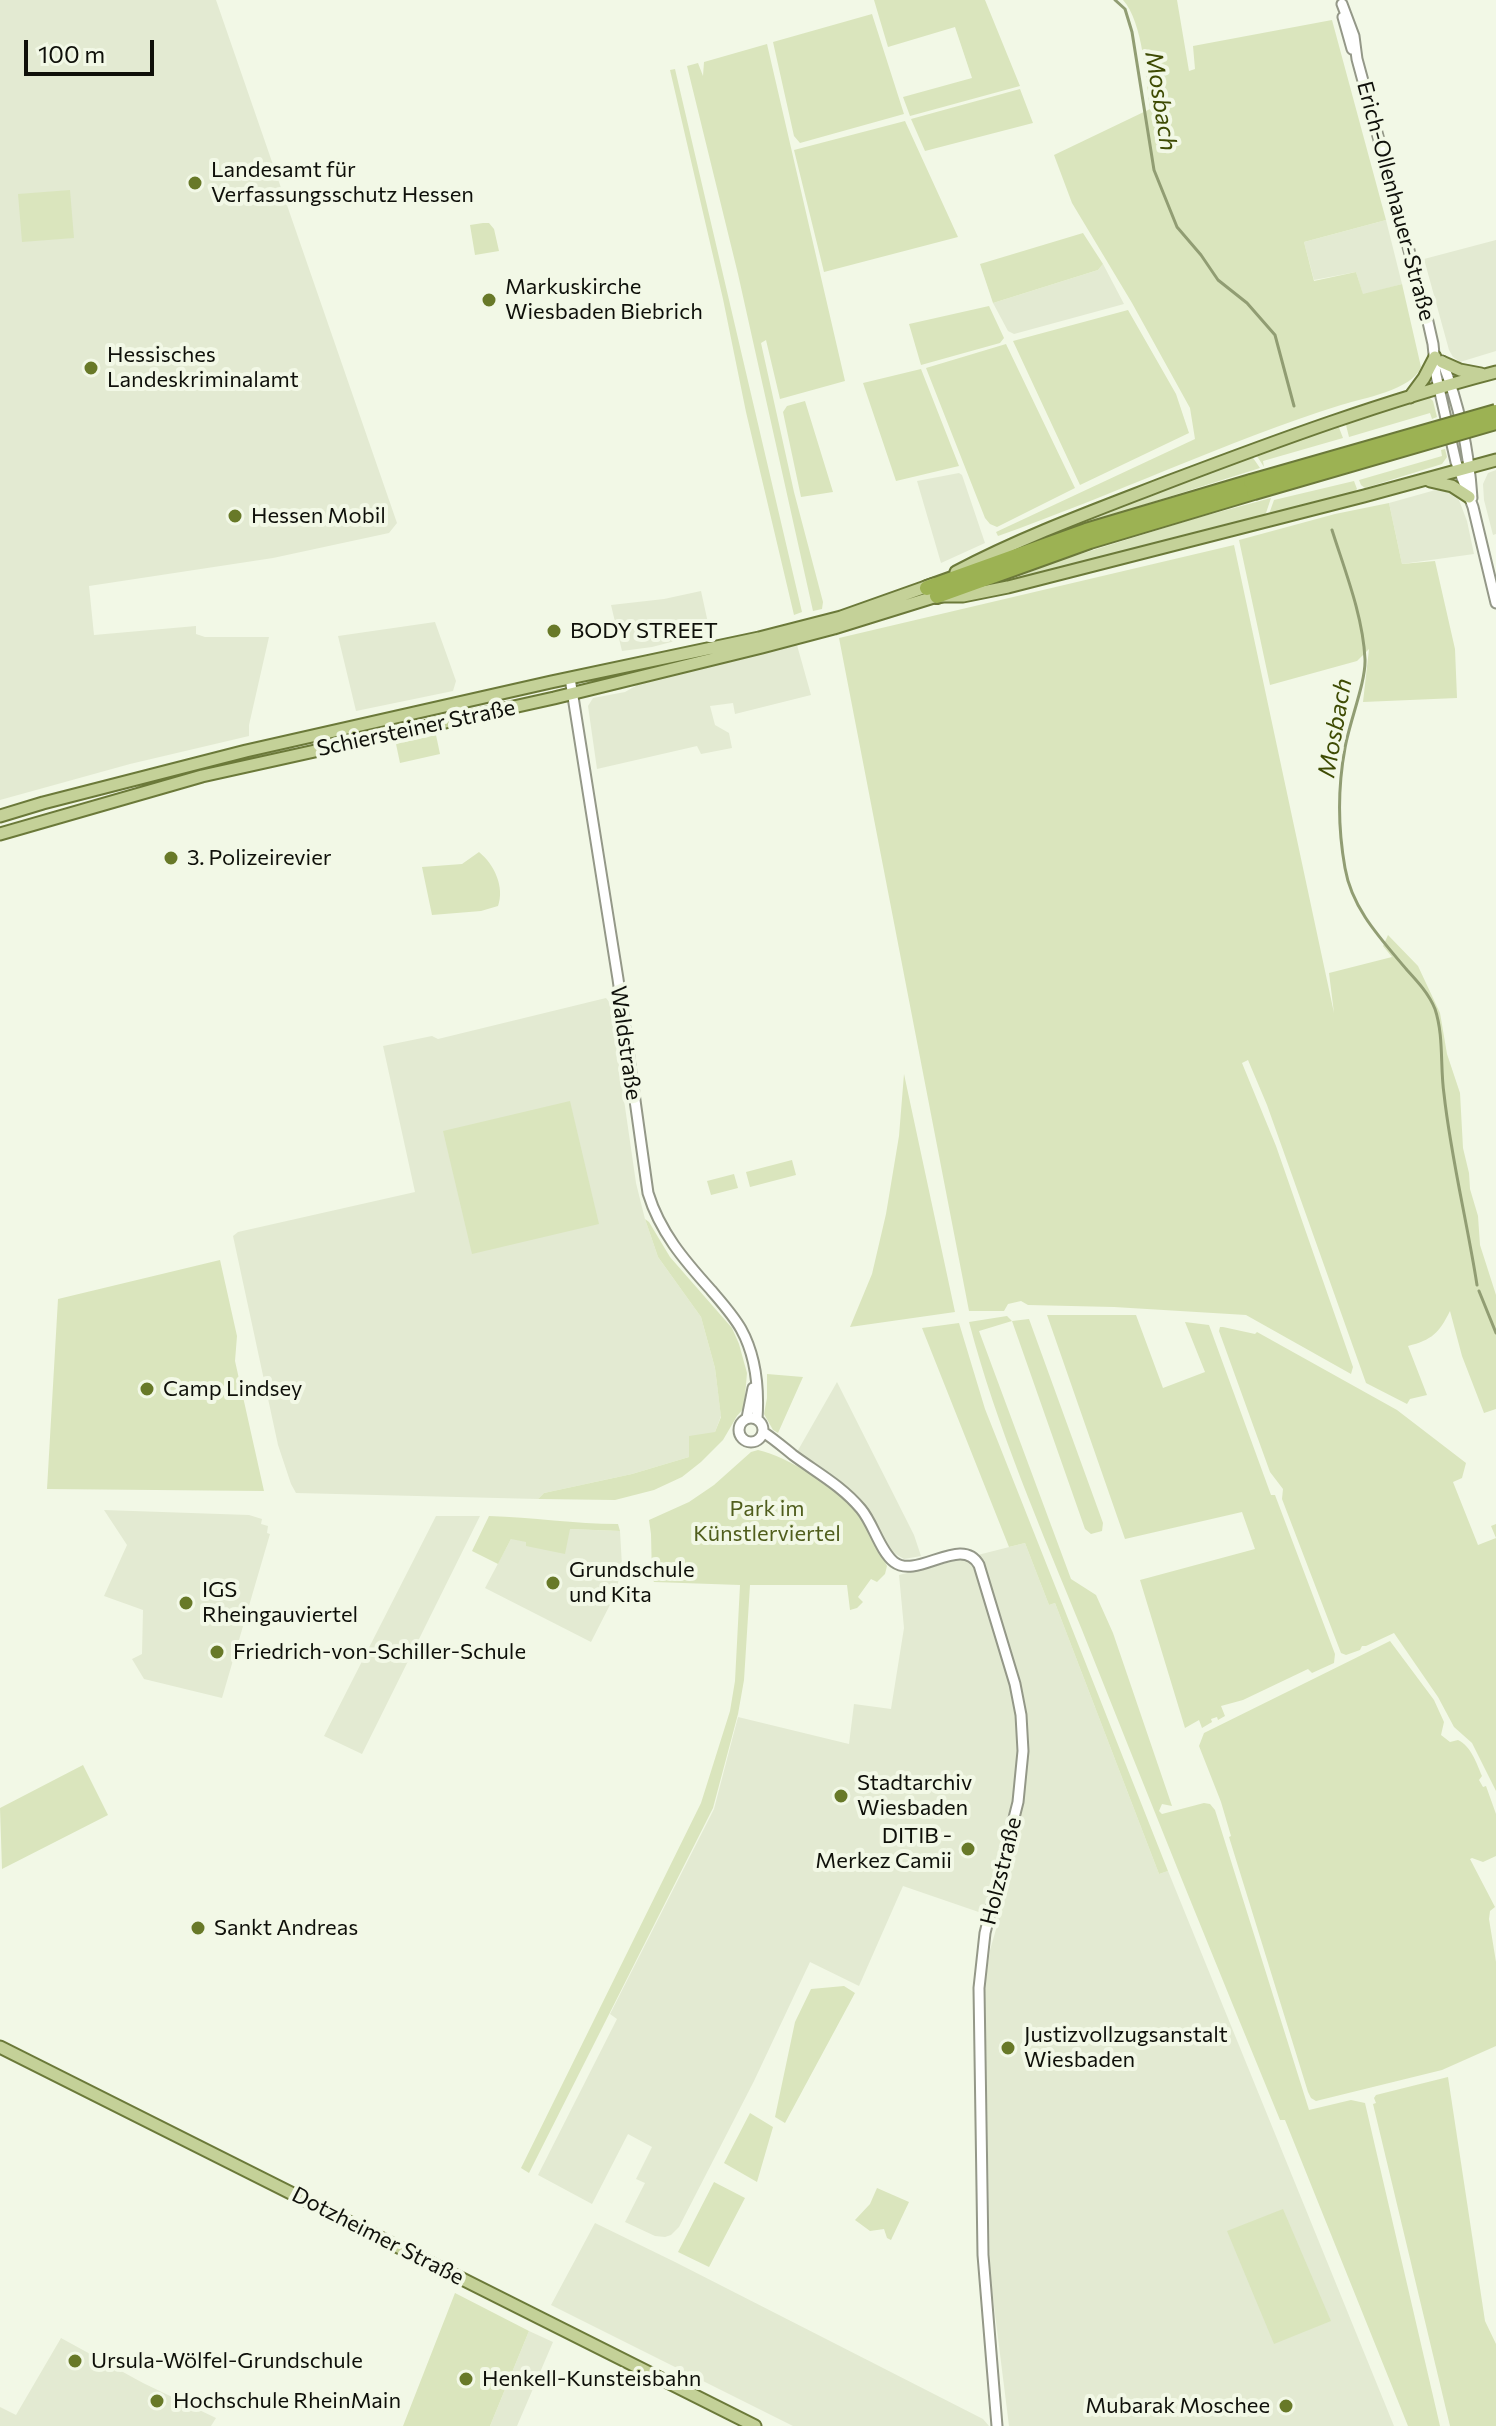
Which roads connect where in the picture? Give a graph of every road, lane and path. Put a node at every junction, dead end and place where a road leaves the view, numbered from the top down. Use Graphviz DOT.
graph roads {
  1 [pos="1341,2"];
  2 [pos="1439,360"];
  3 [pos="1491,374"];
  4 [pos="1445,387"];
  5 [pos="1410,397"];
  6 [pos="1496,412"];
  7 [pos="1496,422"];
  8 [pos="1496,460"];
  9 [pos="1464,469"];
  10 [pos="1417,481"];
  11 [pos="1252,487"];
  12 [pos="1471,502"];
  13 [pos="932,592"];
  14 [pos="1496,603"];
  15 [pos="832,624"];
  16 [pos="570,678"];
  17 [pos="573,693"];
  18 [pos="0,816"];
  19 [pos="0,834"];
  20 [pos="752,1419"];
  21 [pos="760,1436"];
  22 [pos="0,2047"];
  23 [pos="755,2426"];
  24 [pos="997,2426"];
  1 -- 2 [label="street, Erich-Ollenhauer-Straße"];
  2 -- 3 [label="main road"];
  2 -- 4 [label="street, Erich-Ollenhauer-Straße"];
  2 -- 5 [label="main road"];
  3 -- 4 [label="main road"];
  4 -- 5 [label="main road"];
  4 -- 9 [label="street, Erich-Ollenhauer-Straße"];
  5 -- 13 [label="main road"];
  6 -- 11 [label="highway, bridge"];
  7 -- 11 [label="highway, bridge"];
  8 -- 9 [label="main road"];
  9 -- 10 [label="main road"];
  9 -- 12 [label="street, Erich-Ollenhauer-Straße"];
  10 -- 12 [label="main road"];
  10 -- 13 [label="main road"];
  11 -- 13 [label="highway"];
  11 -- 13 [label="highway"];
  12 -- 14 [label="street, Erich-Ollenhauer-Straße"];
  13 -- 15 [label="main road"];
  15 -- 16 [label="main road, Schiersteiner Straße"];
  15 -- 17 [label="main road, Schiersteiner Straße"];
  16 -- 17 [label="street, Waldstraße"];
  16 -- 18 [label="main road, Schiersteiner Straße"];
  17 -- 19 [label="main road, Schiersteiner Straße"];
  17 -- 20 [label="street, Waldstraße"];
  20 -- 21 [label="street"];
  20 -- 21 [label="street"];
  21 -- 24 [label="street, Holzstraße"];
  22 -- 23 [label="main road, Dotzheimer Straße"];
}
